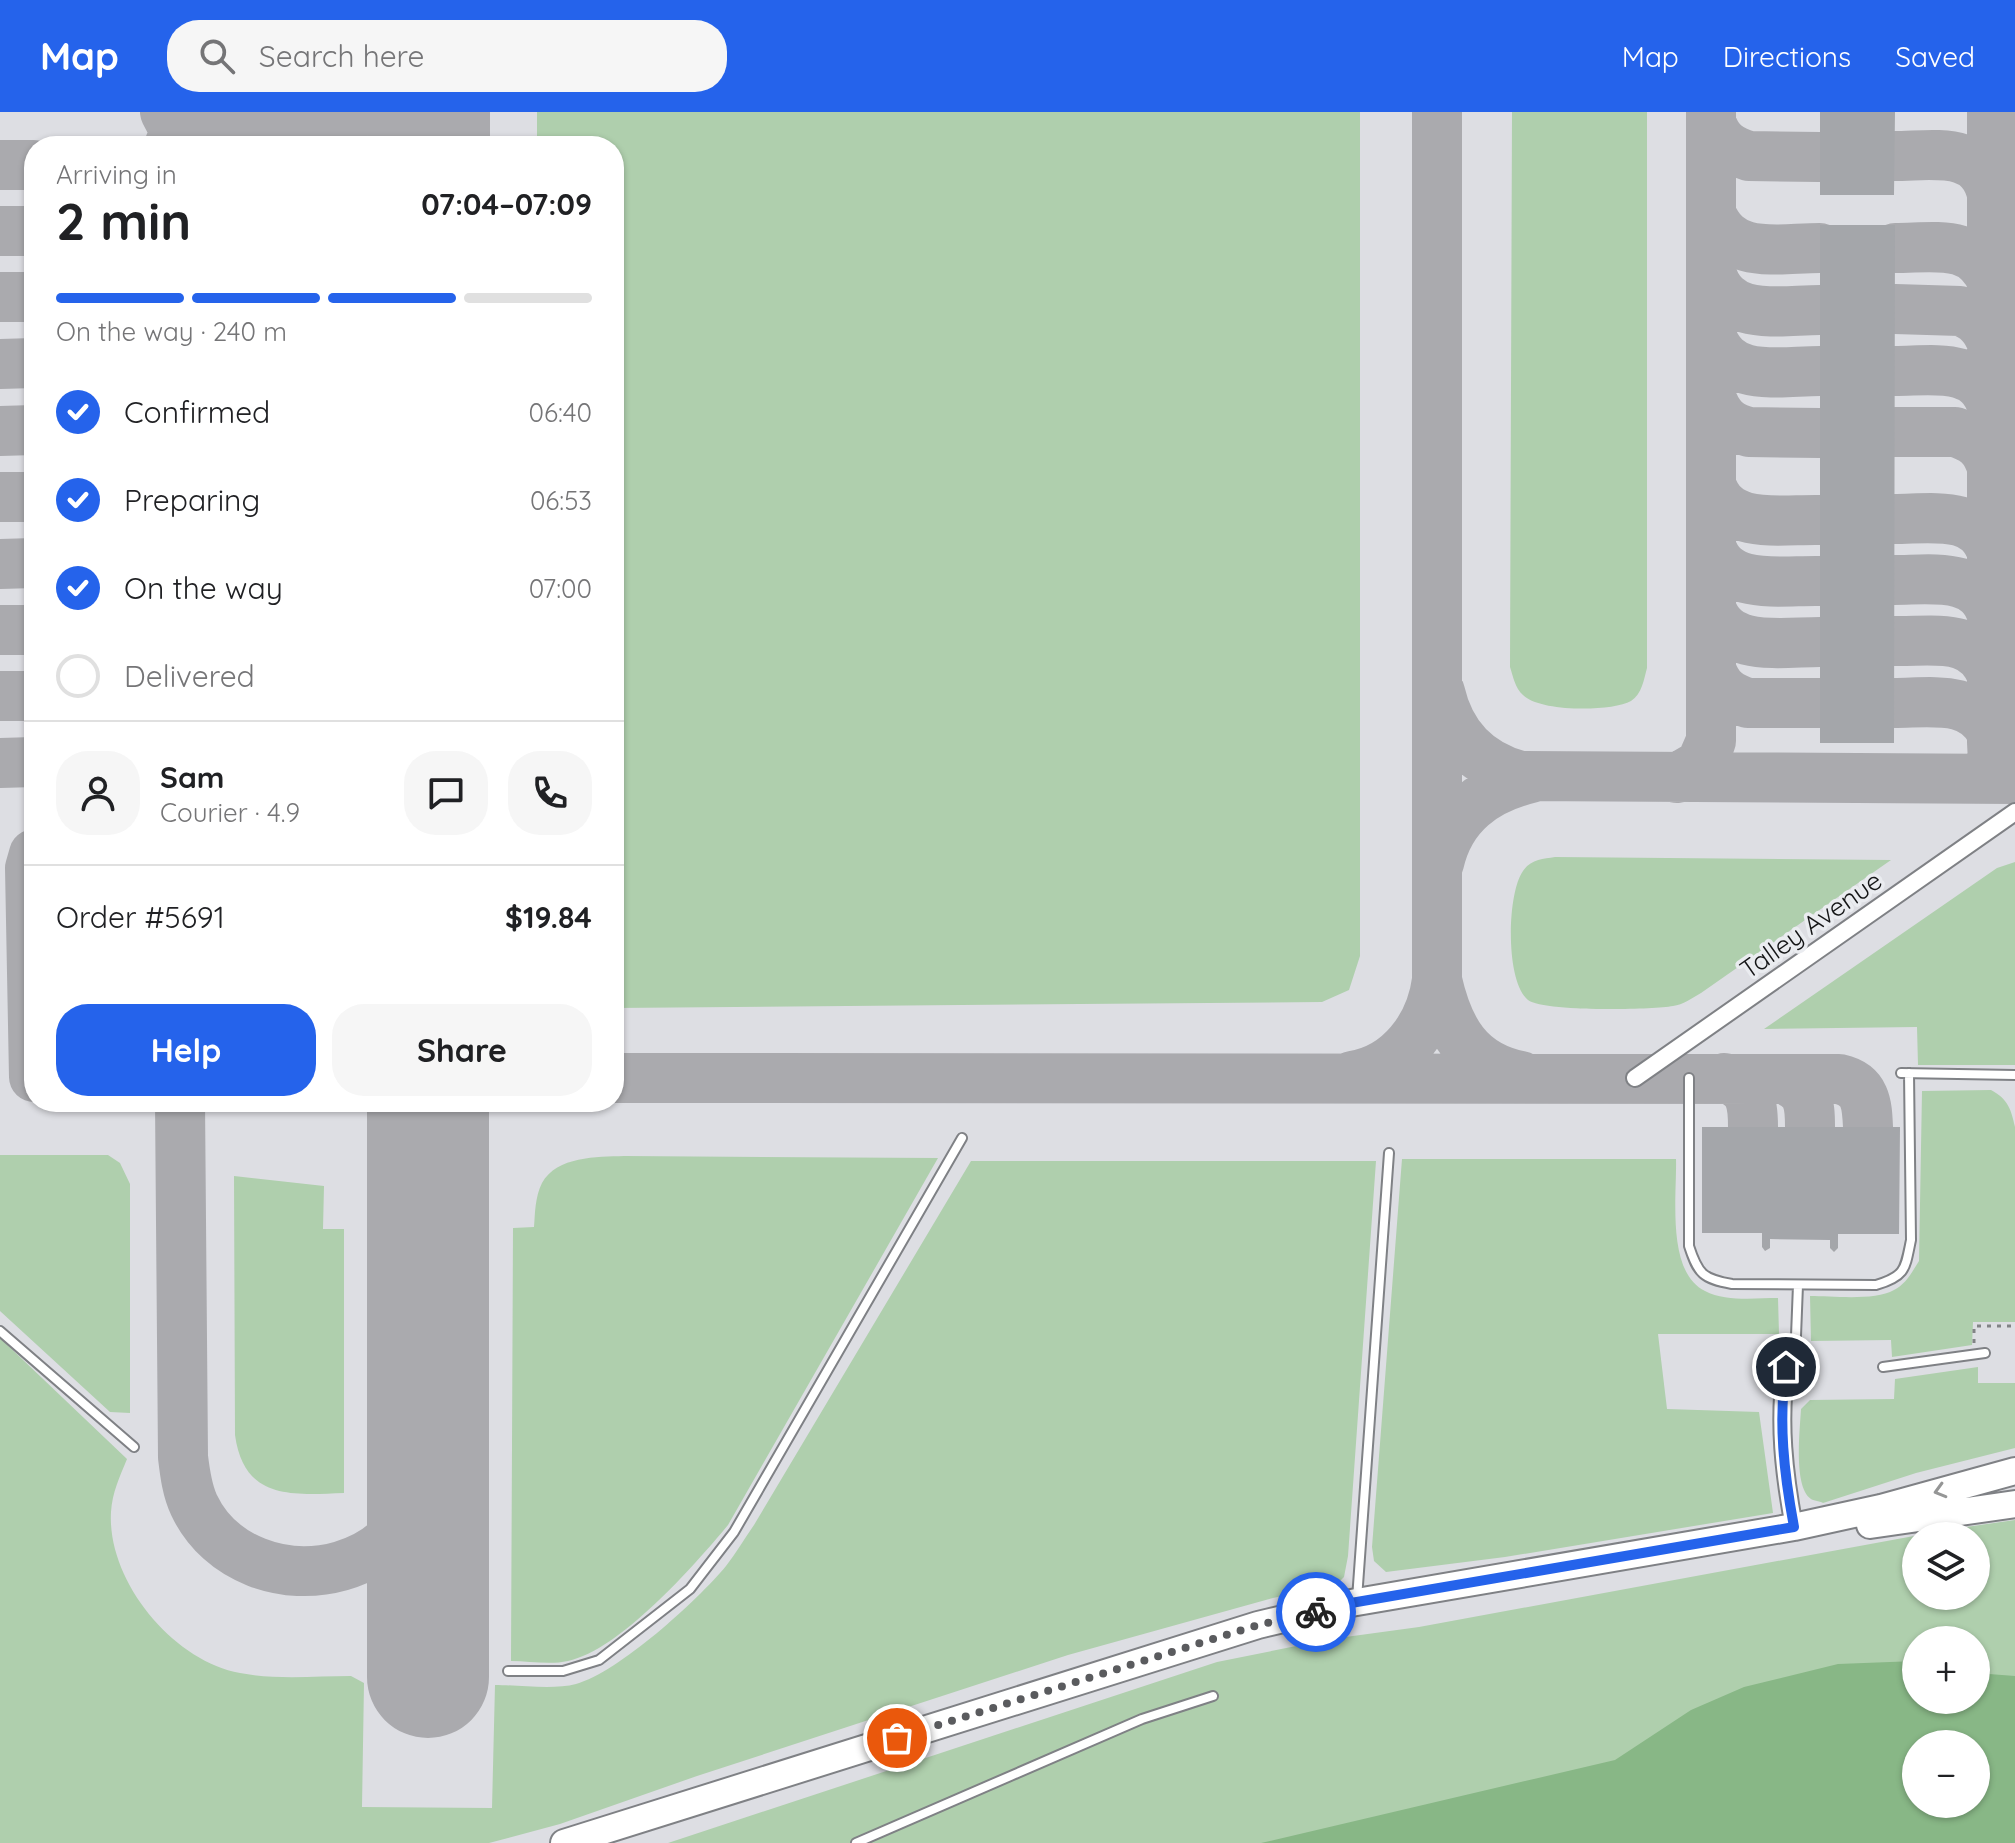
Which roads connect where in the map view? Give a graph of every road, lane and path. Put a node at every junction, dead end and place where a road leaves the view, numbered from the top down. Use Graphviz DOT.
graph roads {
  1 [pos="2015,812"];
  2 [pos="2015,1075"];
  3 [pos="1635,1078"];
  4 [pos="1689,1078"];
  5 [pos="962,1138"];
  6 [pos="1389,1153"];
  7 [pos="1798,1285"];
  8 [pos="2015,1326"];
  9 [pos="0,1331"];
  10 [pos="1985,1353"];
  11 [pos="1974,1354"];
  12 [pos="1786,1367"];
  13 [pos="1883,1367"];
  14 [pos="134,1447"];
  15 [pos="2015,1471"];
  16 [pos="2015,1504"];
  17 [pos="1794,1527"];
  18 [pos="1357,1603"];
  19 [pos="508,1671"];
  20 [pos="1213,1696"];
  21 [pos="564,1843"];
  22 [pos="856,1843"];
  1 -- 3 [label="street, Talley Avenue"];
  2 -- 7 [label="lane"];
  4 -- 7 [label="lane"];
  5 -- 19 [label="lane"];
  6 -- 18 [label="lane"];
  7 -- 12 [label="lane"];
  8 -- 11 [label="path"];
  9 -- 14 [label="lane"];
  10 -- 11 [label="lane"];
  11 -- 13 [label="lane"];
  12 -- 17 [label="street"];
  15 -- 17 [label="main road, one-way"];
  16 -- 17 [label="main road"];
  17 -- 18 [label="main road"];
  18 -- 21 [label="main road"];
  20 -- 22 [label="lane"];
}
